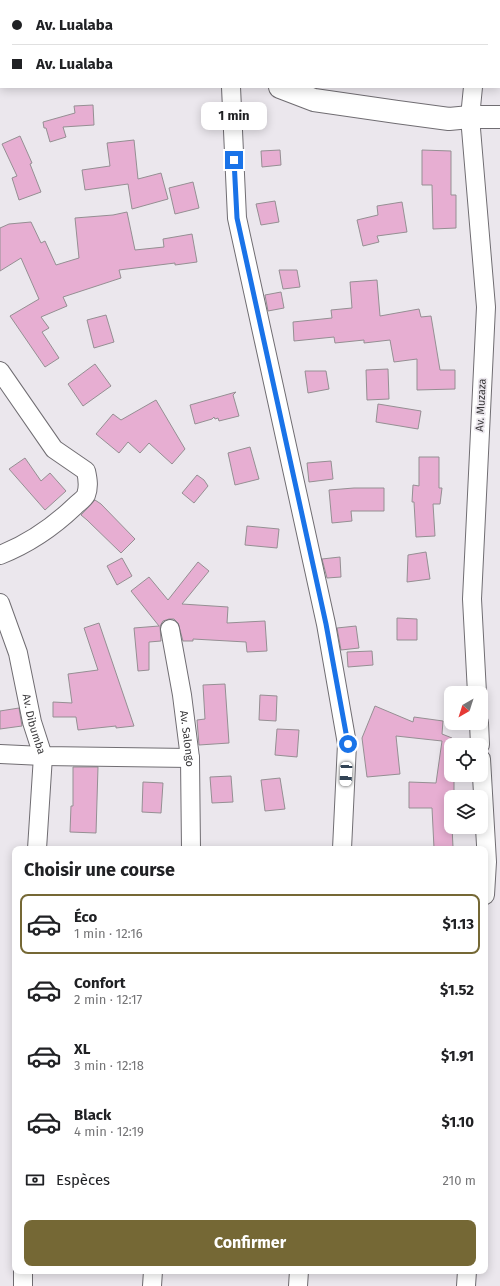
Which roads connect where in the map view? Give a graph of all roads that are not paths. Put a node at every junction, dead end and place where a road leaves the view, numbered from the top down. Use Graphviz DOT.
graph roads {
  1 [pos="231,88"];
  2 [pos="283,88"];
  3 [pos="473,88"];
  4 [pos="470,117"];
  5 [pos="500,117"];
  6 [pos="0,371"];
  7 [pos="0,555"];
  8 [pos="0,603"];
  9 [pos="170,630"];
  10 [pos="477,686"];
  11 [pos="0,754"];
  12 [pos="43,756"];
  13 [pos="190,758"];
  14 [pos="482,782"];
  15 [pos="37,846"];
  16 [pos="191,846"];
  17 [pos="342,846"];
  18 [pos="486,846"];
  19 [pos="23,1274"];
  20 [pos="153,1274"];
  21 [pos="299,1274"];
  22 [pos="467,1274"];
  23 [pos="23,1286"];
  24 [pos="152,1286"];
  25 [pos="298,1286"];
  26 [pos="466,1286"];
  1 -- 17 [label="street"];
  2 -- 4 [label="highway"];
  3 -- 4 [label="street, Av. Muzaza"];
  4 -- 5 [label="highway"];
  4 -- 10 [label="street, Av. Muzaza"];
  6 -- 7 [label="street"];
  8 -- 12 [label="street, Av. Dibumba"];
  9 -- 13 [label="street, Av. Salongo"];
  11 -- 12 [label="street"];
  12 -- 13 [label="street"];
  12 -- 15 [label="street, Av. Dibumba"];
  13 -- 16 [label="street, Av. Salongo"];
  14 -- 18 [label="street"];
  19 -- 23 [label="street"];
  20 -- 24 [label="street"];
  21 -- 25 [label="street"];
  22 -- 26 [label="street"];
}
